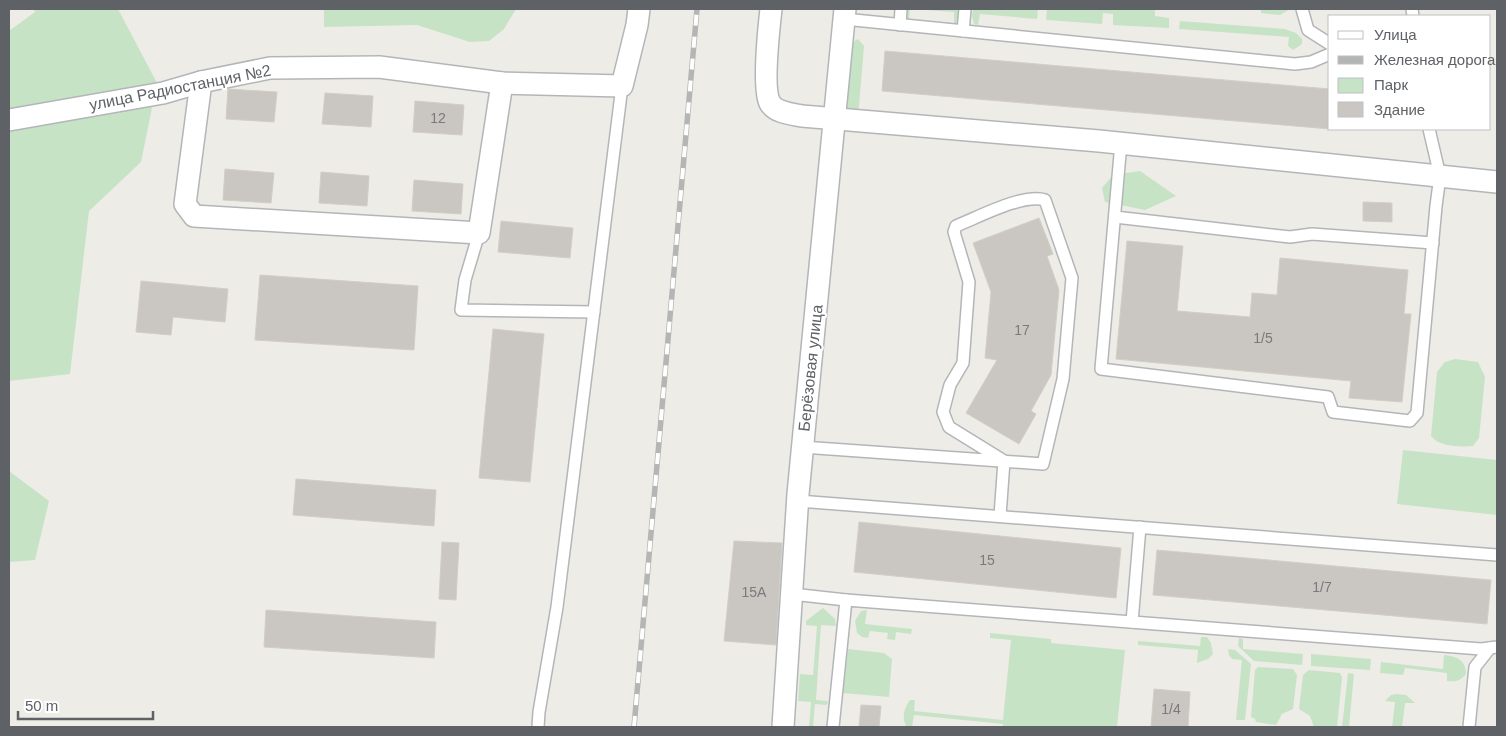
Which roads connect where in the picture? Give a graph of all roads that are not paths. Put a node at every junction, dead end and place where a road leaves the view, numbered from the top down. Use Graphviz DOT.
graph roads {
  1 [pos="639,9"];
  2 [pos="770,9"];
  3 [pos="901,9"];
  4 [pos="965,9"];
  5 [pos="1302,9"];
  6 [pos="844,14"];
  7 [pos="900,25"];
  8 [pos="963,31"];
  9 [pos="1328,43"];
  10 [pos="1328,55"];
  11 [pos="201,82"];
  12 [pos="502,83"];
  13 [pos="622,86"];
  14 [pos="834,118"];
  15 [pos="9,120"];
  16 [pos="1429,130"];
  17 [pos="1121,143"];
  18 [pos="1440,176"];
  19 [pos="1497,182"];
  20 [pos="1115,217"];
  21 [pos="479,233"];
  22 [pos="1433,243"];
  23 [pos="594,312"];
  24 [pos="802,447"];
  25 [pos="1004,461"];
  26 [pos="798,501"];
  27 [pos="1000,516"];
  28 [pos="1140,527"];
  29 [pos="1497,555"];
  30 [pos="792,594"];
  31 [pos="846,600"];
  32 [pos="1132,622"];
  33 [pos="1494,647"];
  34 [pos="538,727"];
  35 [pos="783,727"];
  36 [pos="833,727"];
  37 [pos="1469,727"];
  1 -- 13 [label="street"];
  2 -- 14 [label="street"];
  3 -- 7 [label="lane"];
  4 -- 8 [label="lane"];
  5 -- 9 [label="lane"];
  6 -- 7 [label="lane"];
  6 -- 14 [label="street, Берёзовая улица"];
  7 -- 8 [label="lane"];
  8 -- 10 [label="lane"];
  11 -- 12 [label="street, улица Радиостанция №2"];
  11 -- 15 [label="street, улица Радиостанция №2"];
  11 -- 21 [label="street"];
  12 -- 13 [label="street, улица Радиостанция №2"];
  12 -- 21 [label="street"];
  13 -- 23 [label="lane"];
  14 -- 17 [label="street"];
  14 -- 24 [label="street, Берёзовая улица"];
  16 -- 18 [label="lane"];
  17 -- 18 [label="street"];
  17 -- 20 [label="lane"];
  18 -- 19 [label="street"];
  18 -- 22 [label="lane"];
  20 -- 22 [label="lane"];
  20 -- 22 [label="lane"];
  21 -- 23 [label="lane"];
  23 -- 34 [label="lane"];
  24 -- 25 [label="lane"];
  24 -- 26 [label="street, Берёзовая улица"];
  25 -- 25 [label="lane"];
  25 -- 27 [label="lane"];
  26 -- 27 [label="lane"];
  26 -- 30 [label="street, Берёзовая улица"];
  27 -- 28 [label="lane"];
  28 -- 29 [label="lane"];
  28 -- 32 [label="lane"];
  30 -- 31 [label="lane"];
  30 -- 35 [label="street, Берёзовая улица"];
  31 -- 32 [label="lane"];
  31 -- 36 [label="lane"];
  32 -- 33 [label="lane"];
  33 -- 37 [label="lane"];
}
